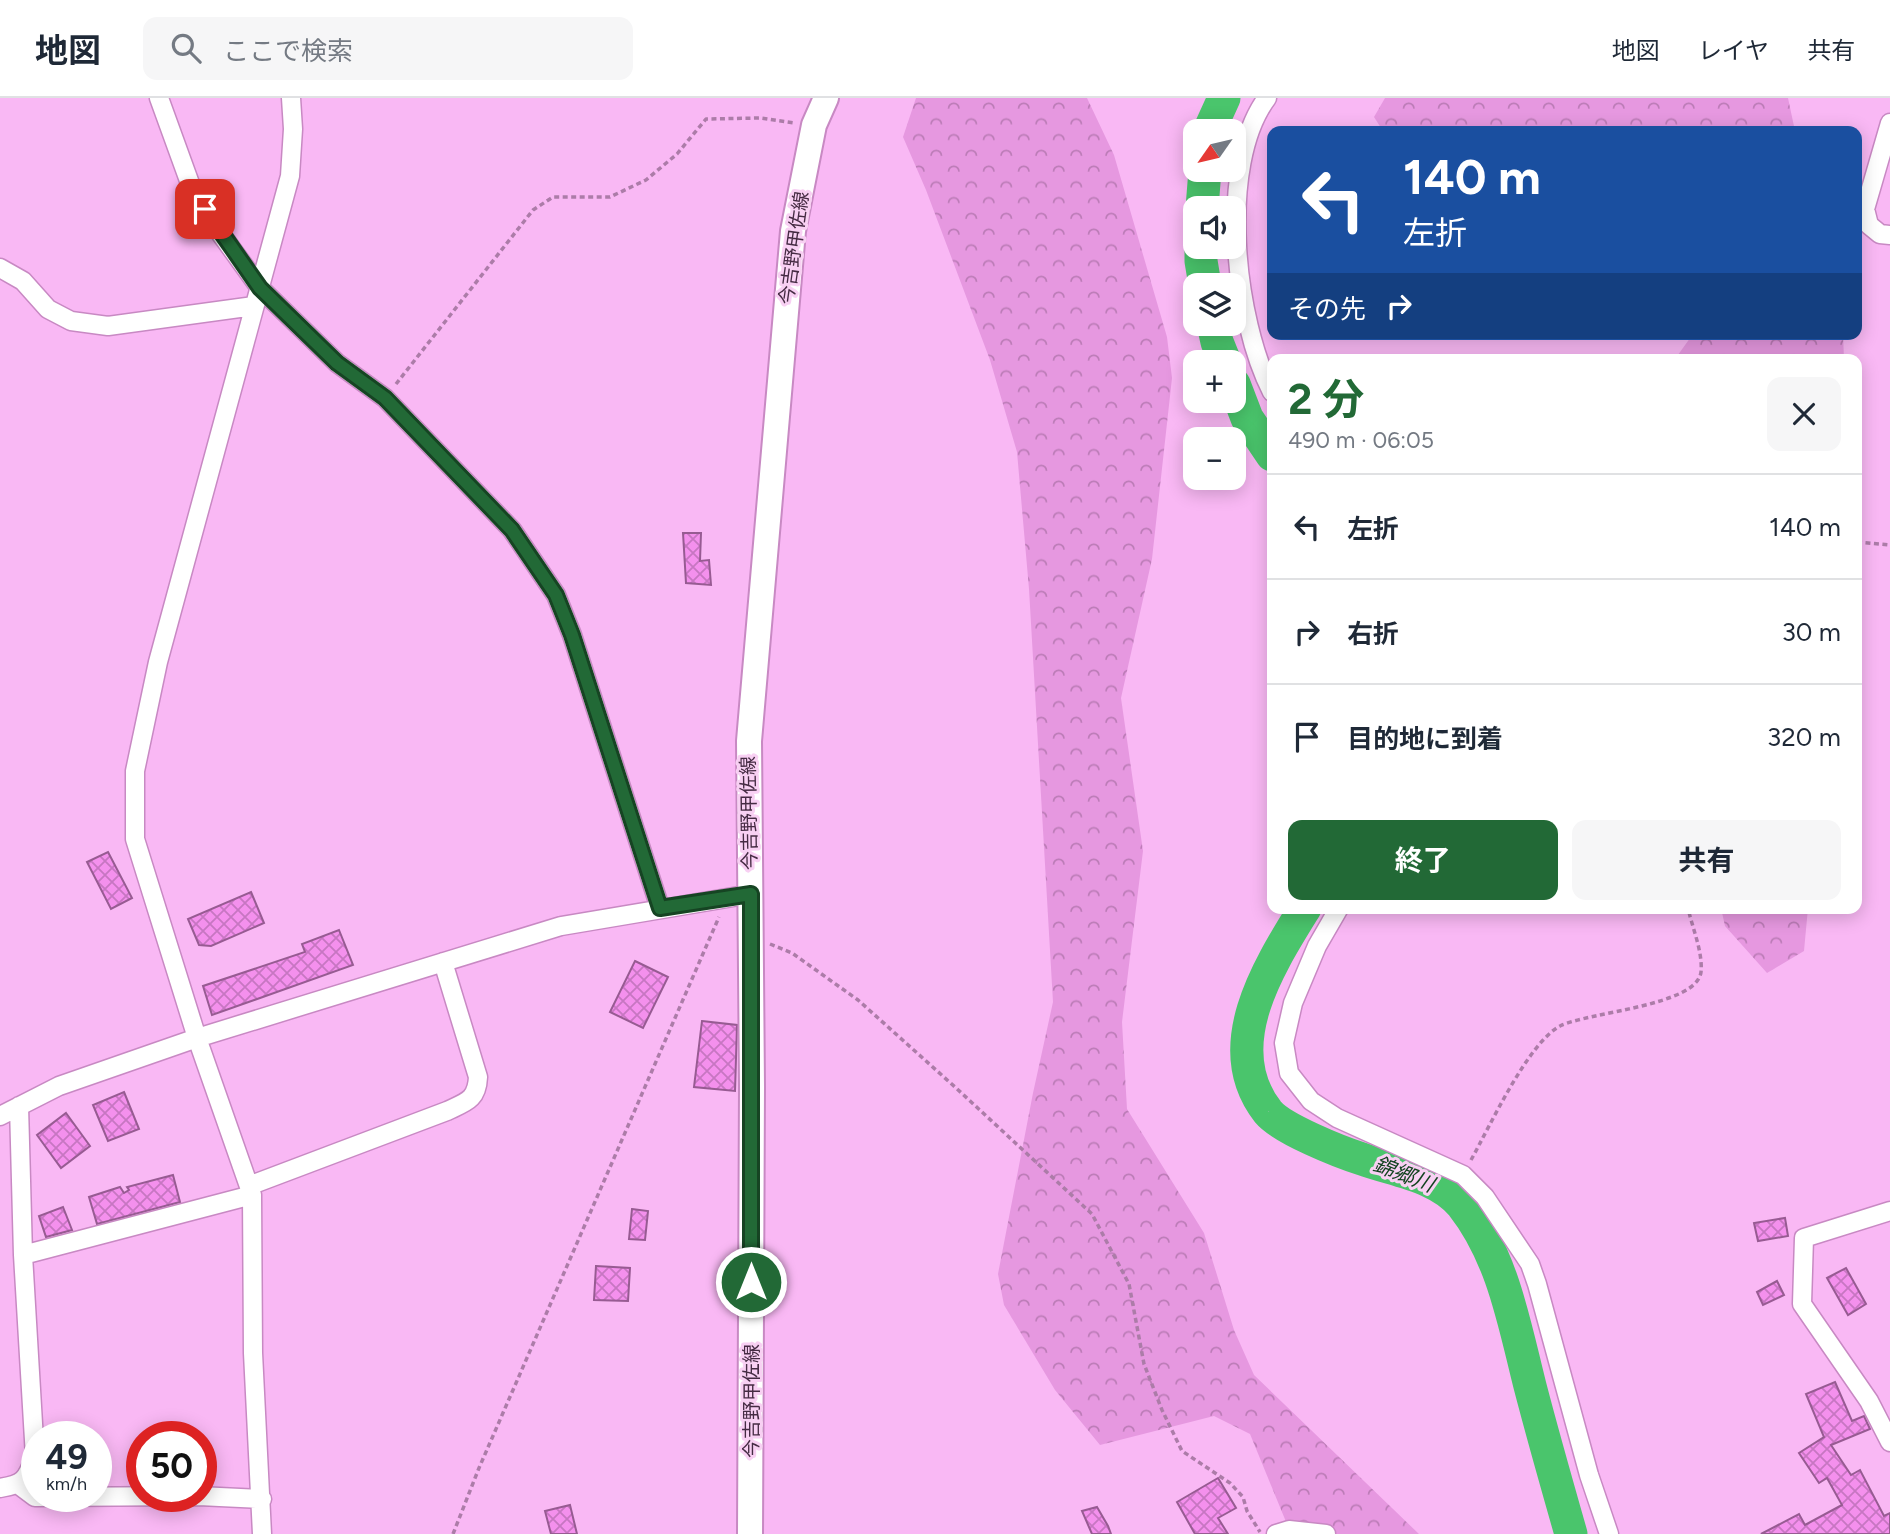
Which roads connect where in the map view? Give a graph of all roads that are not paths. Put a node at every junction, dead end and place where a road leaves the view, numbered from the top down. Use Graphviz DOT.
graph roads {
  1 [pos="159,98"];
  2 [pos="291,98"];
  3 [pos="827,98"];
  4 [pos="1267,98"];
  5 [pos="1890,123"];
  6 [pos="1890,235"];
  7 [pos="0,268"];
  8 [pos="260,288"];
  9 [pos="254,306"];
  10 [pos="1267,382"];
  11 [pos="739,897"];
  12 [pos="660,908"];
  13 [pos="1336,914"];
  14 [pos="443,962"];
  15 [pos="197,1038"];
  16 [pos="19,1106"];
  17 [pos="0,1116"];
  18 [pos="251,1190"];
  19 [pos="1890,1211"];
  20 [pos="23,1255"];
  21 [pos="1890,1442"];
  22 [pos="19,1485"];
  23 [pos="0,1488"];
  24 [pos="262,1499"];
  25 [pos="262,1534"];
  26 [pos="750,1534"];
  27 [pos="1276,1534"];
  28 [pos="1326,1534"];
  29 [pos="1609,1534"];
  1 -- 8 [label="street"];
  2 -- 8 [label="street"];
  3 -- 11 [label="main road, 今吉野甲佐線"];
  4 -- 10 [label="street"];
  5 -- 6 [label="street"];
  7 -- 9 [label="street"];
  8 -- 9 [label="street"];
  8 -- 12 [label="street"];
  9 -- 15 [label="street"];
  11 -- 12 [label="street"];
  11 -- 26 [label="main road, 今吉野甲佐線"];
  12 -- 14 [label="street"];
  13 -- 29 [label="street"];
  14 -- 15 [label="street"];
  14 -- 18 [label="street"];
  15 -- 16 [label="street"];
  15 -- 18 [label="street"];
  16 -- 17 [label="street"];
  16 -- 20 [label="street"];
  18 -- 20 [label="street"];
  18 -- 24 [label="street"];
  19 -- 21 [label="street"];
  20 -- 22 [label="street"];
  22 -- 23 [label="street"];
  22 -- 24 [label="street"];
  24 -- 25 [label="street"];
  27 -- 28 [label="street"];
}
